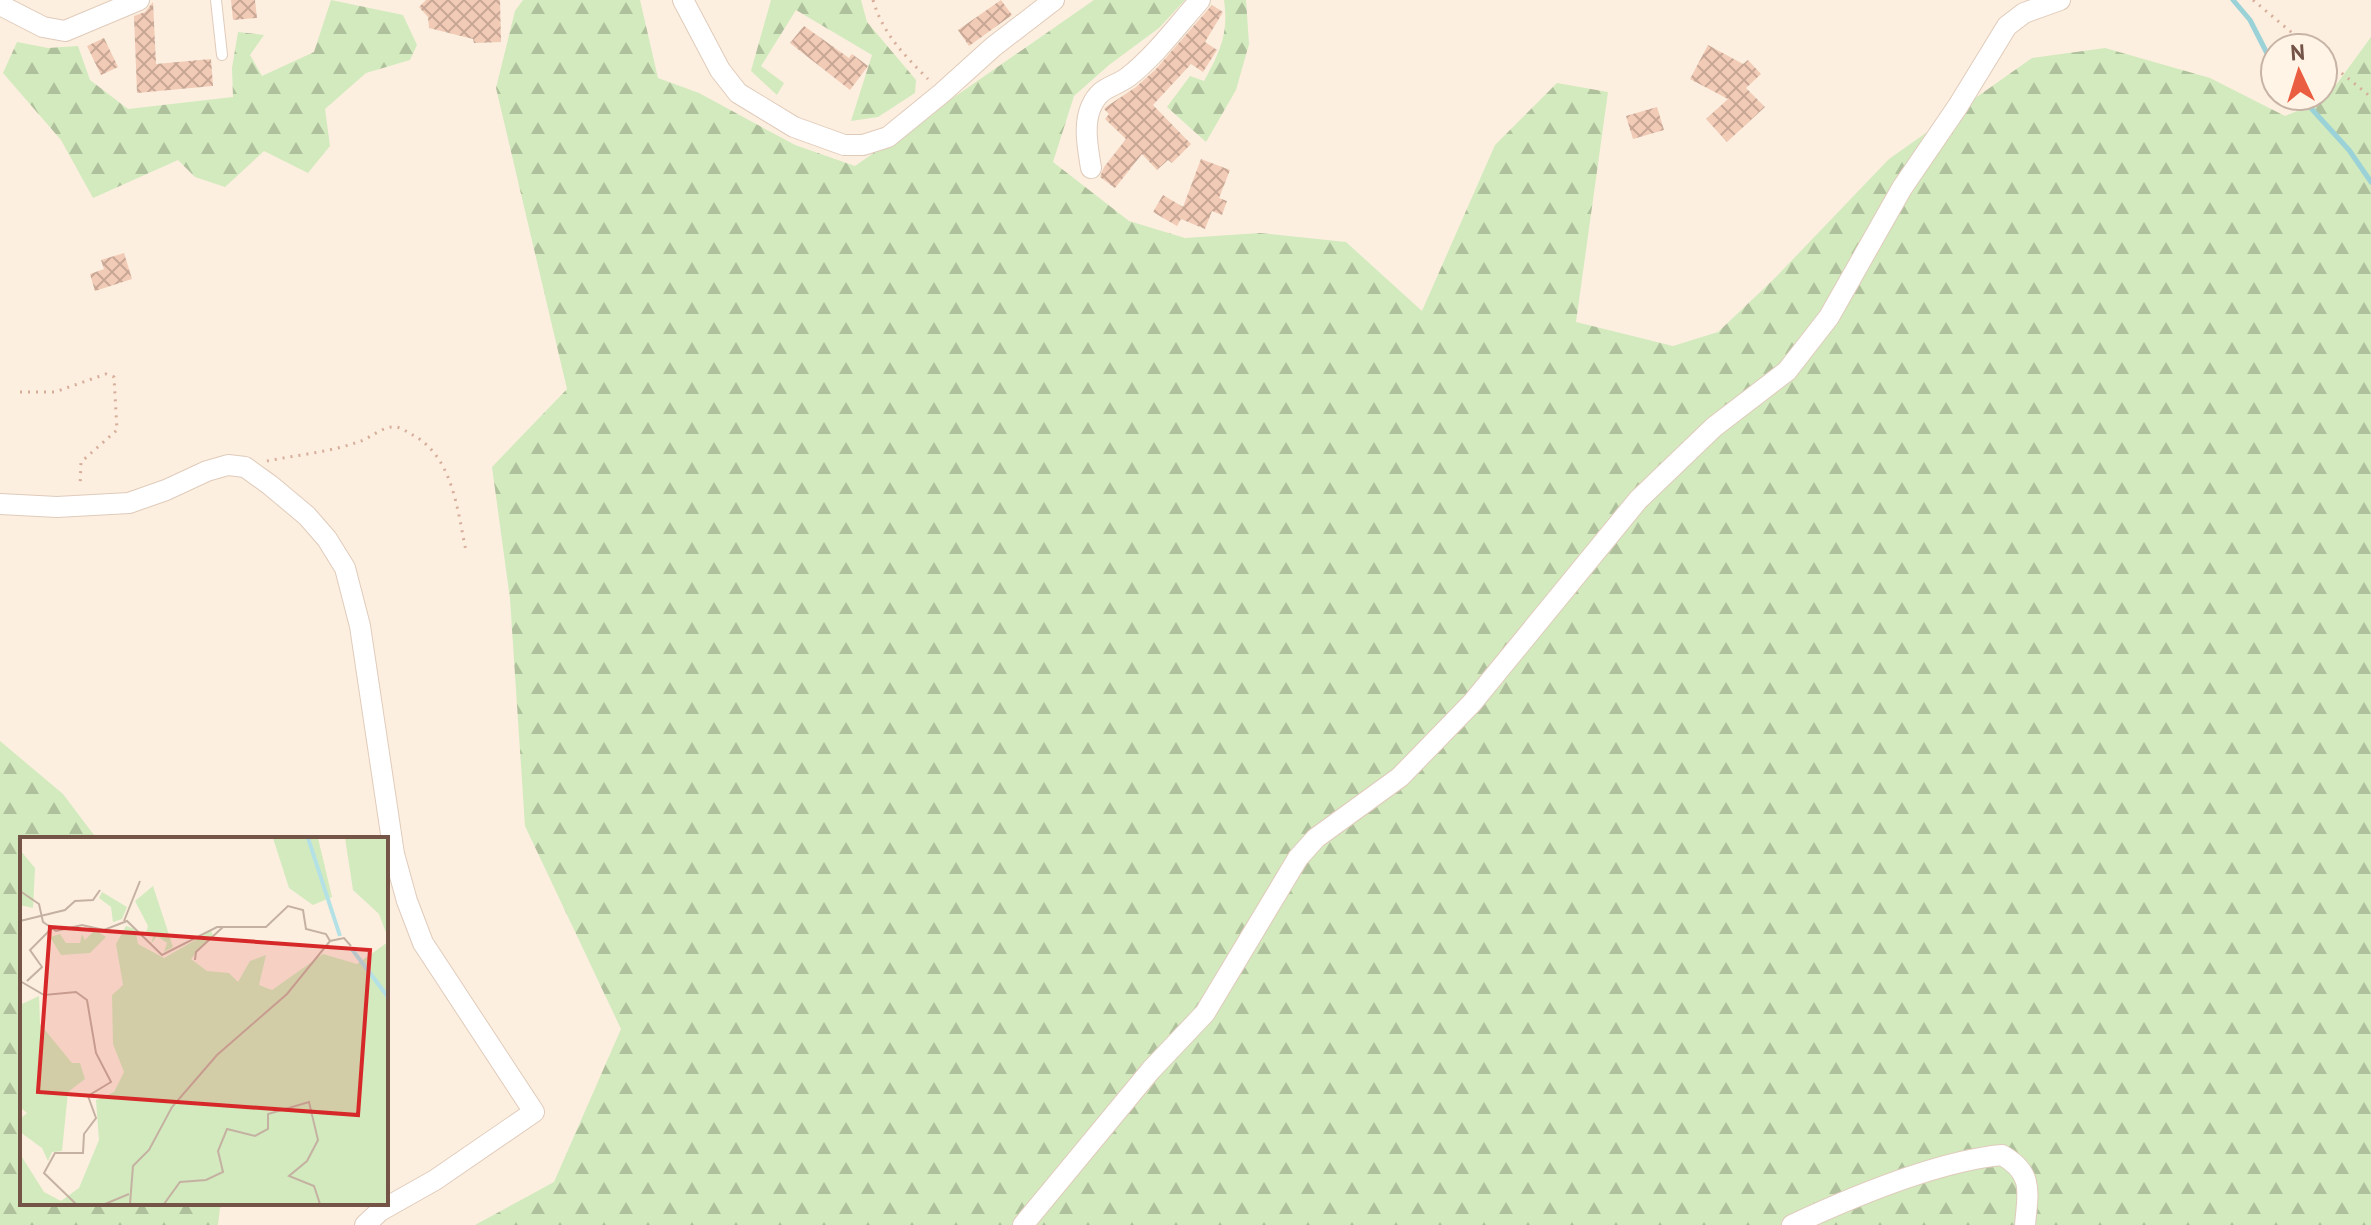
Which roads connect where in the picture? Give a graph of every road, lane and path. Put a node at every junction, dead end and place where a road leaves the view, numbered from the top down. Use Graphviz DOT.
graph roads {
  1 [pos="139,0"];
  2 [pos="216,0"];
  3 [pos="683,0"];
  4 [pos="873,0"];
  5 [pos="1054,0"];
  6 [pos="1200,0"];
  7 [pos="2060,0"];
  8 [pos="2253,0"];
  9 [pos="2,10"];
  10 [pos="2291,32"];
  11 [pos="222,55"];
  12 [pos="2339,71"];
  13 [pos="942,93"];
  14 [pos="2371,97"];
  15 [pos="1091,168"];
  16 [pos="20,392"];
  17 [pos="266,461"];
  18 [pos="0,504"];
  19 [pos="79,507"];
  20 [pos="466,551"];
  21 [pos="365,1225"];
  22 [pos="1023,1225"];
  23 [pos="1792,1225"];
  24 [pos="2025,1225"];
  1 -- 9 [label="street"];
  2 -- 11 [label="lane"];
  3 -- 13 [label="street"];
  4 -- 13 [label="path"];
  5 -- 13 [label="street"];
  6 -- 15 [label="street"];
  7 -- 22 [label="street"];
  8 -- 10 [label="path"];
  12 -- 14 [label="path"];
  16 -- 19 [label="path"];
  17 -- 20 [label="path"];
  18 -- 19 [label="street"];
  19 -- 21 [label="street"];
  23 -- 24 [label="street"];
}
